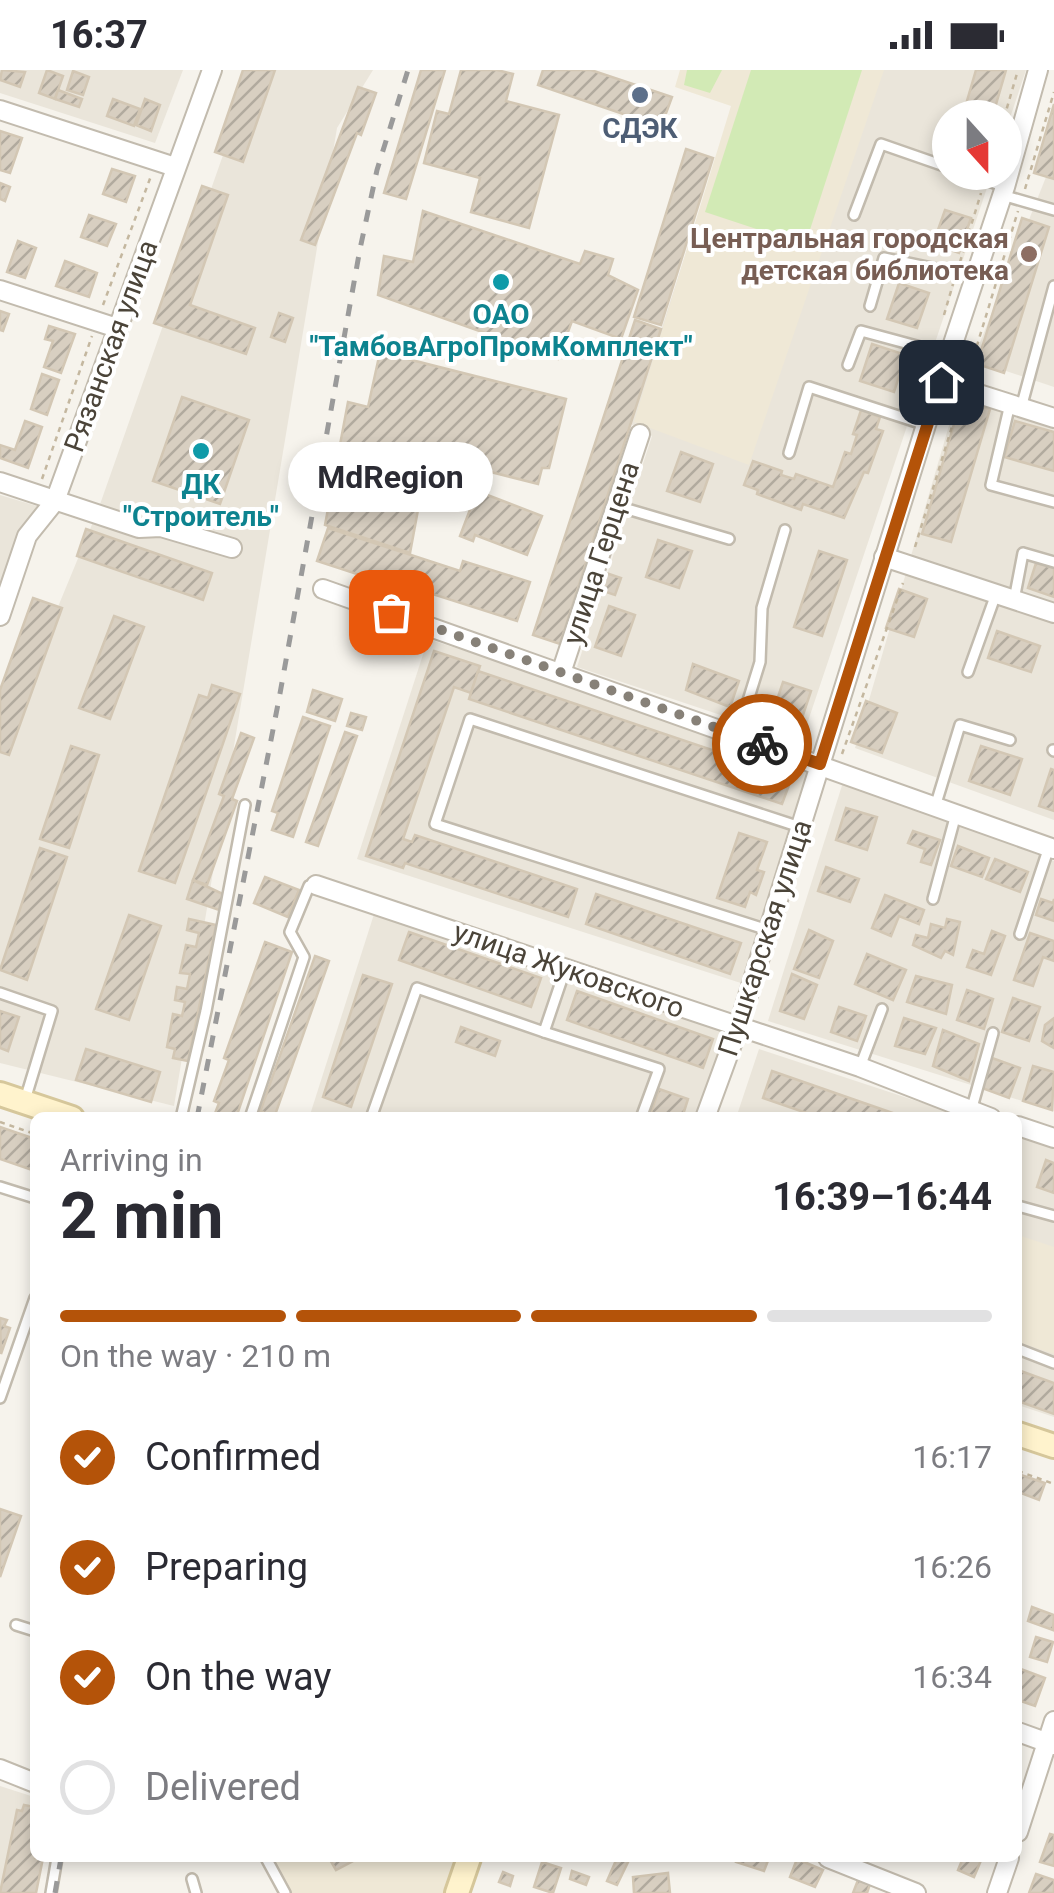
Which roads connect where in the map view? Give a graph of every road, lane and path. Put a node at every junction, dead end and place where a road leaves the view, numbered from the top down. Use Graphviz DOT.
graph roads {
  1 [pos="212,70"];
  2 [pos="1018,70"];
  3 [pos="1038,70"];
  4 [pos="1054,92"];
  5 [pos="1009,100"];
  6 [pos="0,110"];
  7 [pos="932,162"];
  8 [pos="175,167"];
  9 [pos="1003,191"];
  10 [pos="1022,201"];
  11 [pos="1054,210"];
  12 [pos="854,216"];
  13 [pos="975,278"];
  14 [pos="1054,286"];
  15 [pos="0,290"];
  16 [pos="870,306"];
  17 [pos="117,328"];
  18 [pos="950,355"];
  19 [pos="848,365"];
  20 [pos="941,382"];
  21 [pos="964,389"];
  22 [pos="1016,406"];
  23 [pos="1054,418"];
  24 [pos="926,425"];
  25 [pos="640,434"];
  26 [pos="789,453"];
  27 [pos="0,482"];
  28 [pos="55,501"];
  29 [pos="1054,502"];
  30 [pos="616,506"];
  31 [pos="785,530"];
  32 [pos="729,539"];
  33 [pos="232,548"];
  34 [pos="884,557"];
  35 [pos="1054,562"];
  36 [pos="910,566"];
  37 [pos="324,588"];
  38 [pos="1005,597"];
  39 [pos="1054,613"];
  40 [pos="0,616"];
  41 [pos="968,672"];
  42 [pos="561,673"];
  43 [pos="737,736"];
  44 [pos="1010,740"];
  45 [pos="828,767"];
  46 [pos="245,805"];
  47 [pos="935,807"];
  48 [pos="956,814"];
  49 [pos="800,828"];
  50 [pos="1052,848"];
  51 [pos="316,885"];
  52 [pos="933,899"];
  53 [pos="768,930"];
  54 [pos="1020,934"];
  55 [pos="566,968"];
  56 [pos="0,993"];
  57 [pos="882,1009"];
  58 [pos="738,1028"];
  59 [pos="544,1032"];
  60 [pos="993,1033"];
  61 [pos="860,1067"];
  62 [pos="0,1094"];
  63 [pos="24,1102"];
  64 [pos="971,1111"];
  65 [pos="54,1112"];
  66 [pos="182,1112"];
  67 [pos="252,1112"];
  68 [pos="374,1112"];
  69 [pos="643,1112"];
  70 [pos="707,1112"];
  71 [pos="0,1122"];
  72 [pos="1022,1127"];
  73 [pos="30,1132"];
  74 [pos="1053,1135"];
  75 [pos="0,1187"];
  76 [pos="30,1196"];
  77 [pos="1022,1207"];
  78 [pos="1054,1216"];
  79 [pos="30,1312"];
  80 [pos="1022,1351"];
  81 [pos="1054,1363"];
  82 [pos="0,1398"];
  83 [pos="1022,1435"];
  84 [pos="1054,1446"];
  85 [pos="1022,1472"];
  86 [pos="1054,1484"];
  87 [pos="16,1625"];
  88 [pos="30,1629"];
  89 [pos="1054,1721"];
  90 [pos="1022,1733"];
  91 [pos="1051,1744"];
  92 [pos="0,1769"];
  93 [pos="30,1781"];
  94 [pos="1022,1821"];
  95 [pos="56,1862"];
  96 [pos="268,1862"];
  97 [pos="468,1862"];
  98 [pos="838,1862"];
  99 [pos="1008,1862"];
  100 [pos="192,1879"];
  101 [pos="51,1893"];
  102 [pos="196,1893"];
  103 [pos="285,1893"];
  104 [pos="457,1893"];
  105 [pos="916,1893"];
  106 [pos="997,1893"];
  1 -- 8 [label="street, Рязанская улица"];
  2 -- 5 [label="path"];
  3 -- 9 [label="street, Пушкарская улица"];
  4 -- 10 [label="path"];
  6 -- 8 [label="street"];
  7 -- 12 [label="lane"];
  8 -- 17 [label="street, Рязанская улица"];
  9 -- 10 [label="lane"];
  9 -- 13 [label="street, Пушкарская улица"];
  10 -- 11 [label="lane"];
  10 -- 21 [label="path"];
  13 -- 16 [label="lane"];
  13 -- 18 [label="street, Пушкарская улица"];
  14 -- 22 [label="lane"];
  15 -- 17 [label="street"];
  17 -- 28 [label="street, Рязанская улица"];
  18 -- 19 [label="lane"];
  18 -- 20 [label="street, Пушкарская улица"];
  20 -- 21 [label="street"];
  20 -- 24 [label="street, Пушкарская улица"];
  21 -- 22 [label="street"];
  21 -- 36 [label="path"];
  22 -- 23 [label="street"];
  22 -- 29 [label="lane"];
  24 -- 26 [label="lane"];
  24 -- 34 [label="street, Пушкарская улица"];
  25 -- 30 [label="street, улица Герцена"];
  27 -- 28 [label="street"];
  28 -- 33 [label="street"];
  28 -- 40 [label="street, Рязанская улица"];
  30 -- 32 [label="lane"];
  30 -- 42 [label="street, улица Герцена"];
  31 -- 43 [label="lane"];
  34 -- 36 [label="street"];
  34 -- 45 [label="street, Пушкарская улица"];
  35 -- 38 [label="lane"];
  36 -- 38 [label="street"];
  36 -- 45 [label="path"];
  37 -- 42 [label="street"];
  38 -- 39 [label="street"];
  38 -- 41 [label="lane"];
  42 -- 43 [label="street"];
  43 -- 45 [label="street"];
  44 -- 47 [label="lane"];
  45 -- 47 [label="street"];
  45 -- 49 [label="street, Пушкарская улица"];
  46 -- 66 [label="lane"];
  47 -- 48 [label="street"];
  48 -- 50 [label="street"];
  48 -- 52 [label="lane"];
  49 -- 53 [label="street, Пушкарская улица"];
  49 -- 53 [label="lane"];
  50 -- 54 [label="lane"];
  51 -- 55 [label="street, улица Жуковского"];
  51 -- 67 [label="lane"];
  53 -- 58 [label="street, Пушкарская улица"];
  55 -- 58 [label="street, улица Жуковского"];
  55 -- 59 [label="lane"];
  56 -- 63 [label="lane"];
  57 -- 61 [label="lane"];
  58 -- 61 [label="street, улица Жуковского"];
  58 -- 70 [label="street, Пушкарская улица"];
  59 -- 68 [label="lane"];
  59 -- 69 [label="lane"];
  60 -- 64 [label="lane"];
  61 -- 64 [label="street, улица Жуковского"];
  62 -- 63 [label="main road"];
  63 -- 65 [label="main road"];
  71 -- 73 [label="path"];
  72 -- 74 [label="street"];
  75 -- 76 [label="lane"];
  77 -- 78 [label="lane"];
  79 -- 82 [label="lane"];
  80 -- 81 [label="lane"];
  83 -- 84 [label="main road"];
  85 -- 86 [label="path"];
  87 -- 88 [label="lane"];
  89 -- 91 [label="street"];
  90 -- 91 [label="street"];
  91 -- 94 [label="street"];
  92 -- 93 [label="street"];
  95 -- 101 [label="lane"];
  96 -- 103 [label="lane"];
  97 -- 104 [label="main road"];
  98 -- 105 [label="street"];
  99 -- 106 [label="street"];
  100 -- 102 [label="lane"];
}
